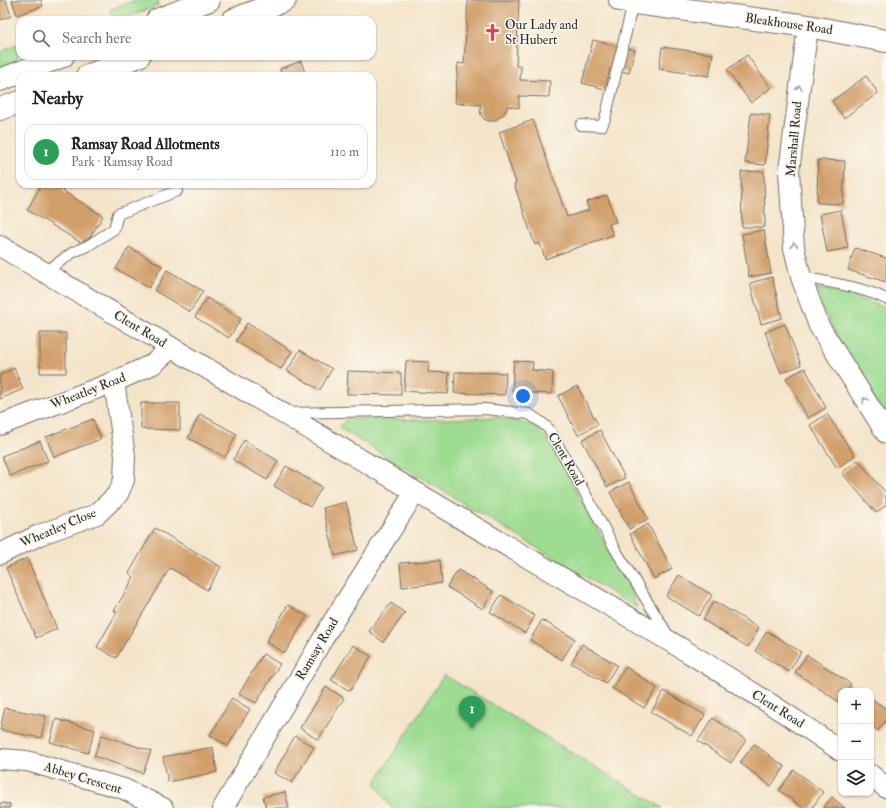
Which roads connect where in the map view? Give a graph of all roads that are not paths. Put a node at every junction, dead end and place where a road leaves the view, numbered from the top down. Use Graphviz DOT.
graph roads {
  1 [pos="209,0"];
  2 [pos="285,0"];
  3 [pos="627,2"];
  4 [pos="167,16"];
  5 [pos="243,16"];
  6 [pos="808,26"];
  7 [pos="886,41"];
  8 [pos="52,60"];
  9 [pos="129,60"];
  10 [pos="21,72"];
  11 [pos="97,72"];
  12 [pos="16,74"];
  13 [pos="0,80"];
  14 [pos="16,103"];
  15 [pos="0,109"];
  16 [pos="581,126"];
  17 [pos="177,191"];
  18 [pos="0,246"];
  19 [pos="45,272"];
  20 [pos="801,277"];
  21 [pos="886,300"];
  22 [pos="171,348"];
  23 [pos="114,382"];
  24 [pos="280,413"];
  25 [pos="0,425"];
  26 [pos="886,433"];
  27 [pos="415,492"];
  28 [pos="0,554"];
  29 [pos="673,643"];
  30 [pos="838,749"];
  31 [pos="0,759"];
  32 [pos="874,778"];
  33 [pos="886,788"];
  34 [pos="163,808"];
  35 [pos="223,808"];
  1 -- 4 [label="main road"];
  2 -- 5 [label="main road"];
  3 -- 6 [label="main road, Bleakhouse Road"];
  3 -- 16 [label="lane"];
  6 -- 7 [label="main road, Bleakhouse Road"];
  20 -- 6 [label="street, Marshall Road, one-way"];
  8 -- 10 [label="main road"];
  9 -- 11 [label="main road"];
  12 -- 13 [label="main road"];
  14 -- 15 [label="main road"];
  17 -- 19 [label="lane"];
  18 -- 19 [label="street, Clent Road"];
  19 -- 22 [label="street, Clent Road"];
  20 -- 21 [label="lane"];
  26 -- 20 [label="street, Marshall Road, one-way"];
  22 -- 23 [label="street, Wheatley Road"];
  22 -- 24 [label="street, Clent Road"];
  23 -- 25 [label="street, Wheatley Road"];
  23 -- 28 [label="street, Wheatley Close"];
  24 -- 27 [label="street, Clent Road"];
  24 -- 29 [label="lane, Clent Road"];
  27 -- 29 [label="street, Clent Road"];
  27 -- 35 [label="street, Ramsay Road"];
  29 -- 30 [label="street, Clent Road"];
  31 -- 34 [label="street, Abbey Crescent"];
  32 -- 33 [label="street"];
}
